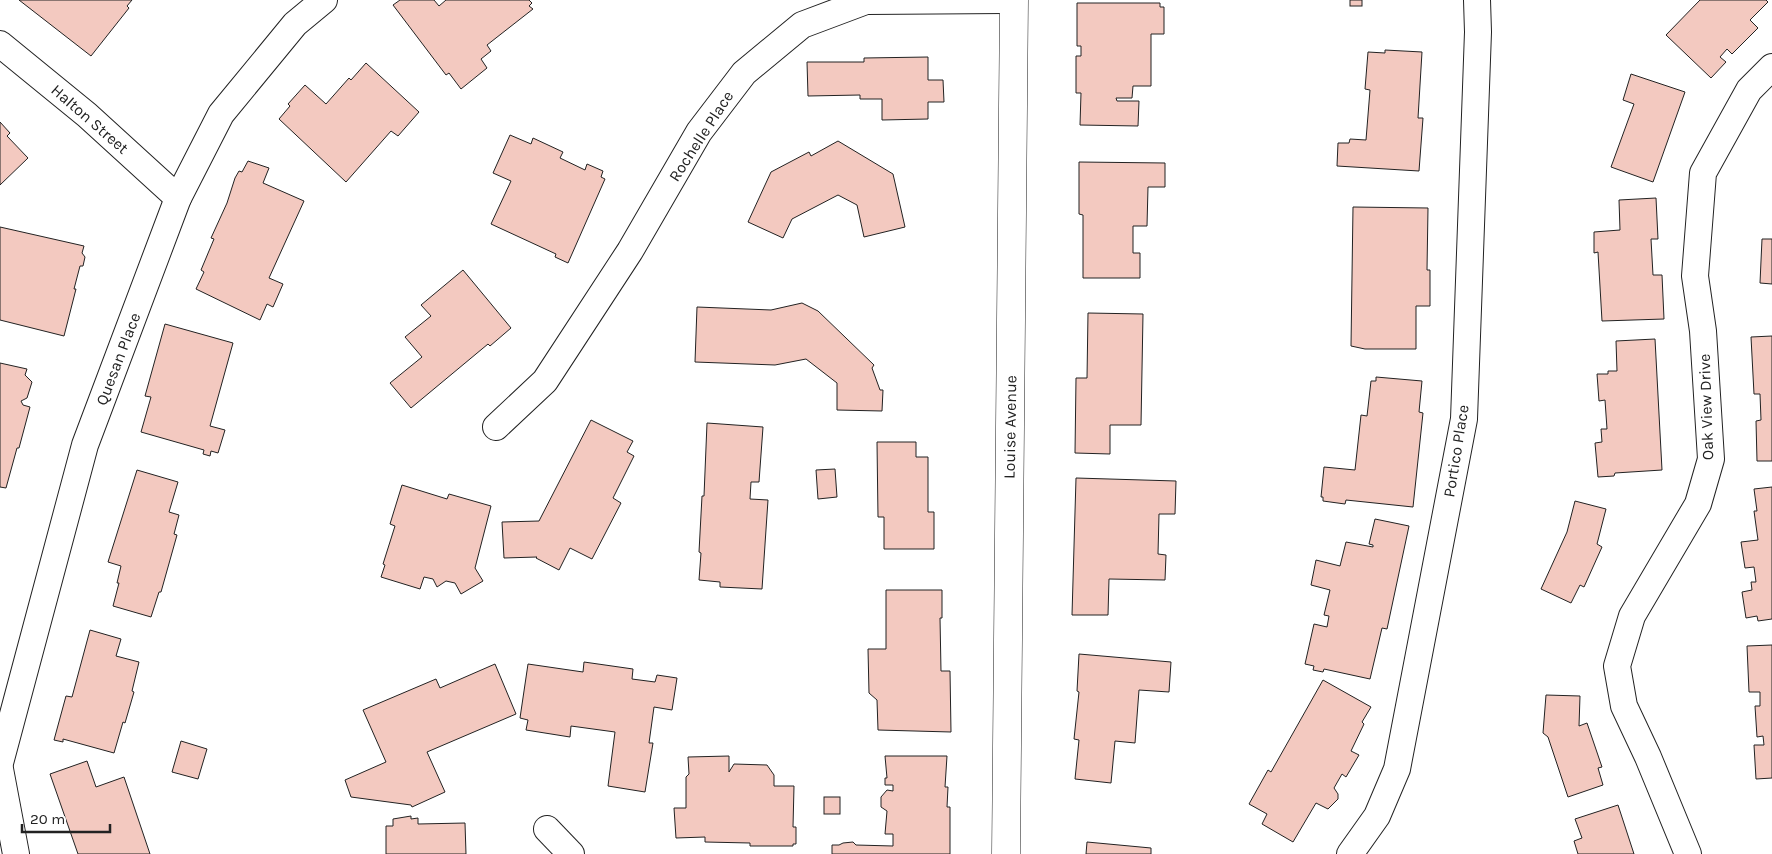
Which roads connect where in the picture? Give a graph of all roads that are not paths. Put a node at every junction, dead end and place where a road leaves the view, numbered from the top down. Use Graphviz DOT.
graph roads {
  1 [pos="324,0"];
  2 [pos="1005,0"];
  3 [pos="1014,0"];
  4 [pos="1477,0"];
  5 [pos="0,44"];
  6 [pos="1772,67"];
  7 [pos="178,198"];
  8 [pos="496,427"];
  9 [pos="0,763"];
  10 [pos="0,768"];
  11 [pos="547,829"];
  12 [pos="16,854"];
  13 [pos="571,854"];
  14 [pos="1006,854"];
  15 [pos="1350,854"];
  16 [pos="1688,854"];
  1 -- 7 [label="street, Quesan Place"];
  2 -- 8 [label="street, Rochelle Place"];
  3 -- 14 [label="street, Louise Avenue"];
  4 -- 15 [label="street, Portico Place"];
  5 -- 7 [label="street, Halton Street"];
  6 -- 16 [label="street, Oak View Drive"];
  7 -- 9 [label="street, Quesan Place"];
  10 -- 12 [label="street"];
  11 -- 13 [label="street"];
}
